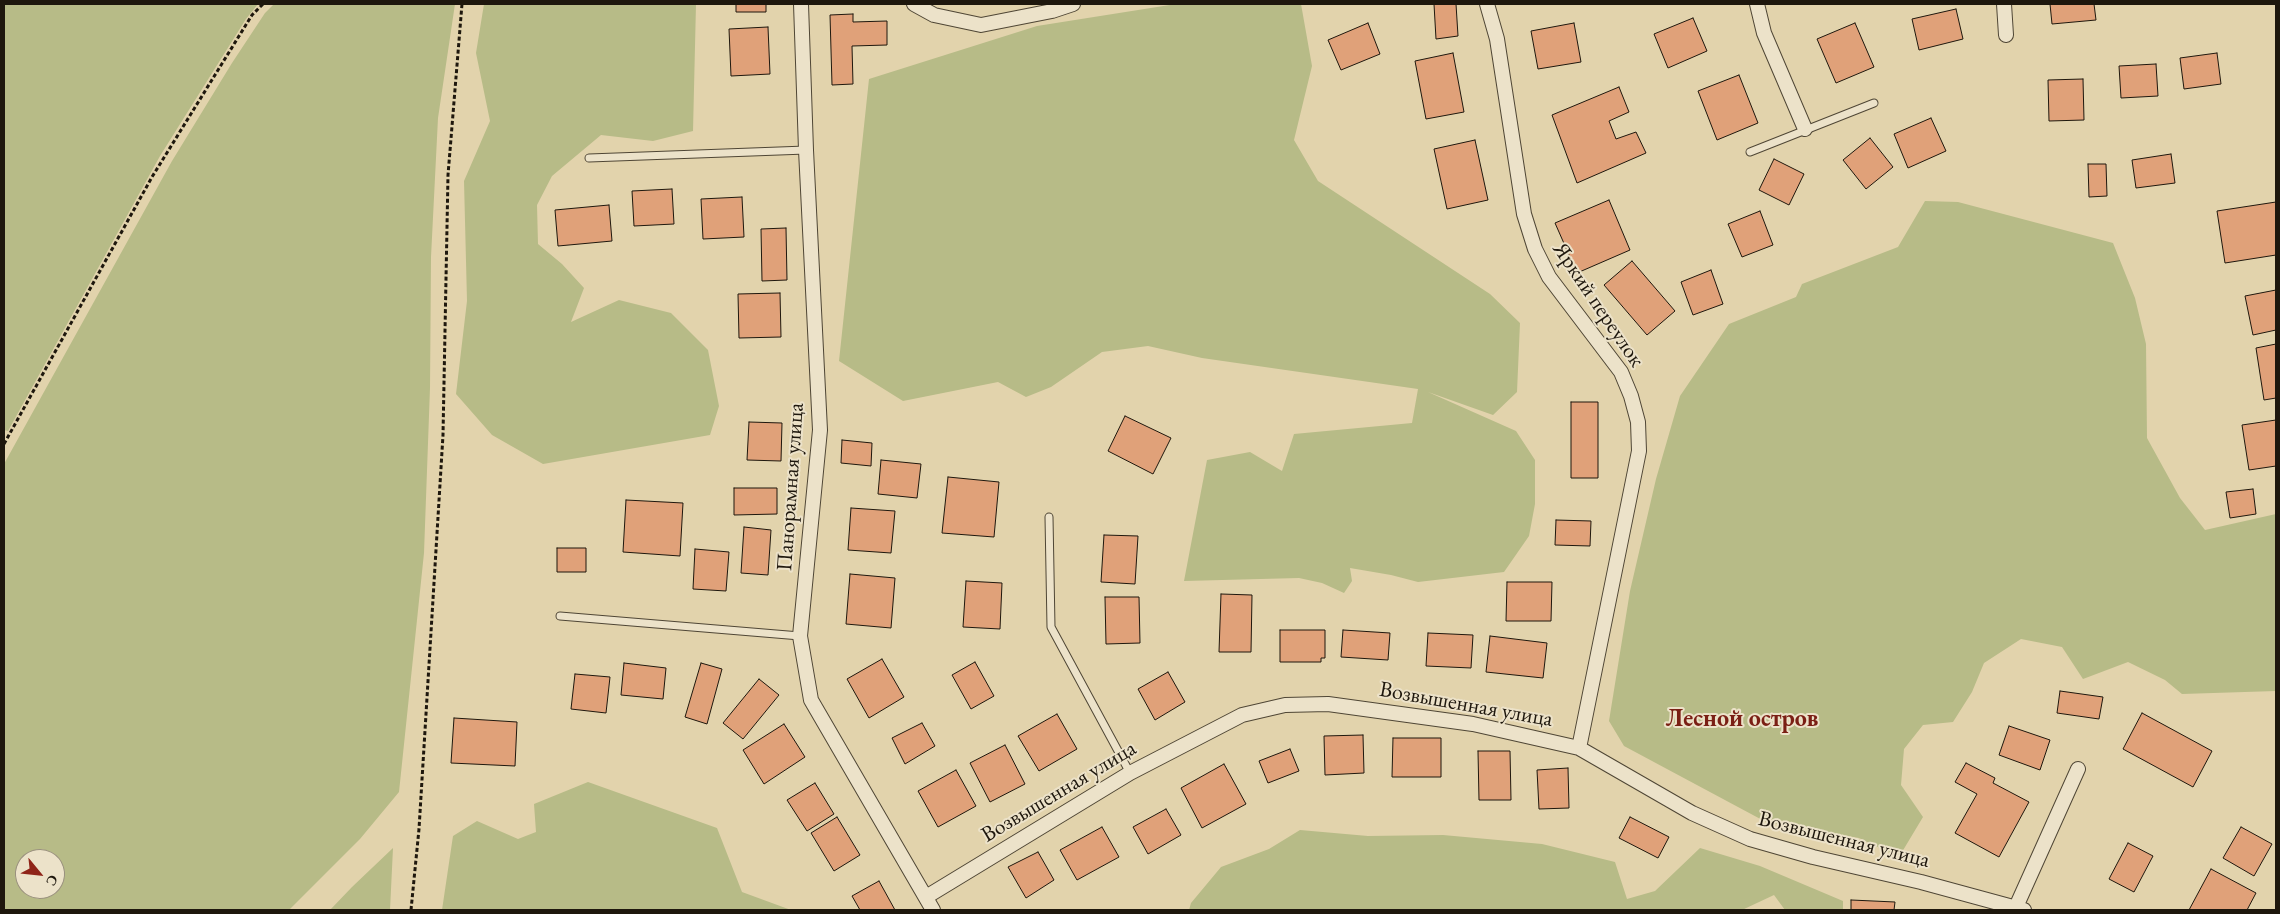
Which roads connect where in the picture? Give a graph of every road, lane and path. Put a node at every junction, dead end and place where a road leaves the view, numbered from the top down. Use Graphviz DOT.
graph roads {
  1 [pos="263,4"];
  2 [pos="462,4"];
  3 [pos="802,4"];
  4 [pos="914,4"];
  5 [pos="1073,4"];
  6 [pos="1487,4"];
  7 [pos="1757,4"];
  8 [pos="2004,4"];
  9 [pos="2006,35"];
  10 [pos="1874,103"];
  11 [pos="1805,129"];
  12 [pos="806,150"];
  13 [pos="1750,152"];
  14 [pos="589,158"];
  15 [pos="4,444"];
  16 [pos="1049,517"];
  17 [pos="560,616"];
  18 [pos="800,636"];
  19 [pos="1579,748"];
  20 [pos="2078,769"];
  21 [pos="1130,772"];
  22 [pos="926,897"];
  23 [pos="2020,909"];
  24 [pos="411,910"];
  25 [pos="933,910"];
  1 -- 15 [label="path"];
  2 -- 24 [label="path"];
  3 -- 12 [label="street, Панорамная улица"];
  4 -- 5 [label="street"];
  6 -- 19 [label="street, Яркий переулок"];
  7 -- 11 [label="street"];
  8 -- 9 [label="street"];
  10 -- 11 [label="lane"];
  11 -- 13 [label="lane"];
  12 -- 14 [label="lane"];
  12 -- 18 [label="street, Панорамная улица"];
  16 -- 21 [label="lane"];
  17 -- 18 [label="lane"];
  18 -- 22 [label="street, Панорамная улица"];
  19 -- 21 [label="street, Возвышенная улица"];
  19 -- 23 [label="street, Возвышенная улица"];
  20 -- 23 [label="street, Возвышенная улица"];
  21 -- 22 [label="street, Возвышенная улица"];
  22 -- 25 [label="street, Панорамная улица"];
}
